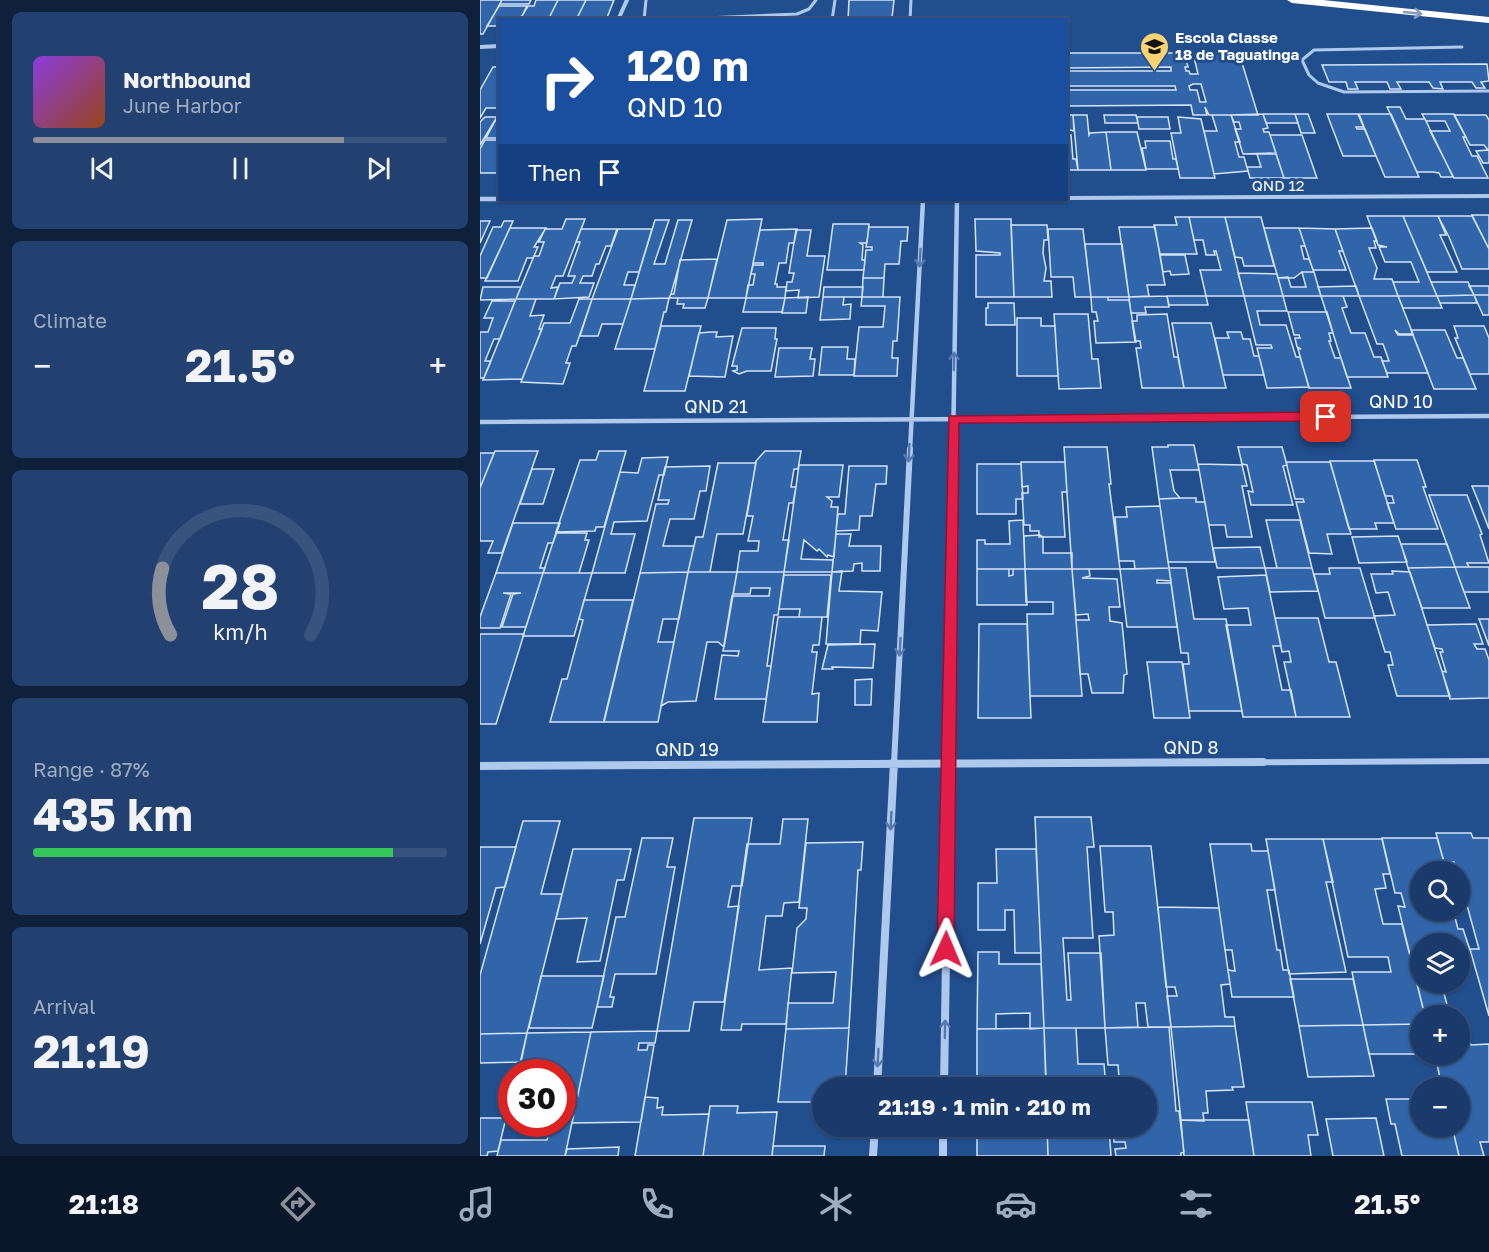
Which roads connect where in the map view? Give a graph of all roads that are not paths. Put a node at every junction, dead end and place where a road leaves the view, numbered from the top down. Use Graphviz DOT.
graph roads {
  1 [pos="627,0"];
  2 [pos="646,0"];
  3 [pos="816,0"];
  4 [pos="835,0"];
  5 [pos="911,0"];
  6 [pos="1292,0"];
  7 [pos="619,18"];
  8 [pos="644,18"];
  9 [pos="704,18"];
  10 [pos="832,18"];
  11 [pos="910,18"];
  12 [pos="1489,20"];
  13 [pos="480,46"];
  14 [pos="498,46"];
  15 [pos="1462,47"];
  16 [pos="1489,91"];
  17 [pos="1489,196"];
  18 [pos="1068,198"];
  19 [pos="480,199"];
  20 [pos="498,199"];
  21 [pos="923,201"];
  22 [pos="957,201"];
  23 [pos="1489,416"];
  24 [pos="953,419"];
  25 [pos="911,420"];
  26 [pos="480,422"];
  27 [pos="1489,760"];
  28 [pos="894,763"];
  29 [pos="949,763"];
  30 [pos="480,766"];
  31 [pos="878,1077"];
  32 [pos="944,1077"];
  33 [pos="874,1137"];
  34 [pos="943,1137"];
  35 [pos="873,1156"];
  36 [pos="943,1156"];
  1 -- 7 [label="street"];
  2 -- 8 [label="lane"];
  3 -- 9 [label="lane"];
  4 -- 10 [label="lane"];
  5 -- 11 [label="lane"];
  6 -- 12 [label="highway, one-way"];
  13 -- 14 [label="street"];
  15 -- 16 [label="lane"];
  17 -- 18 [label="street, QND 12"];
  19 -- 20 [label="street"];
  21 -- 25 [label="street, one-way"];
  24 -- 22 [label="street, one-way"];
  23 -- 24 [label="street, QND 10"];
  24 -- 25 [label="street, QND 21"];
  24 -- 29 [label="street"];
  25 -- 26 [label="street, QND 21"];
  25 -- 28 [label="street, one-way"];
  27 -- 29 [label="street, QND 8"];
  28 -- 29 [label="street, QND 8"];
  28 -- 30 [label="street, QND 19"];
  28 -- 31 [label="street, one-way"];
  32 -- 29 [label="street, one-way"];
  33 -- 35 [label="street"];
  34 -- 36 [label="street"];
}
